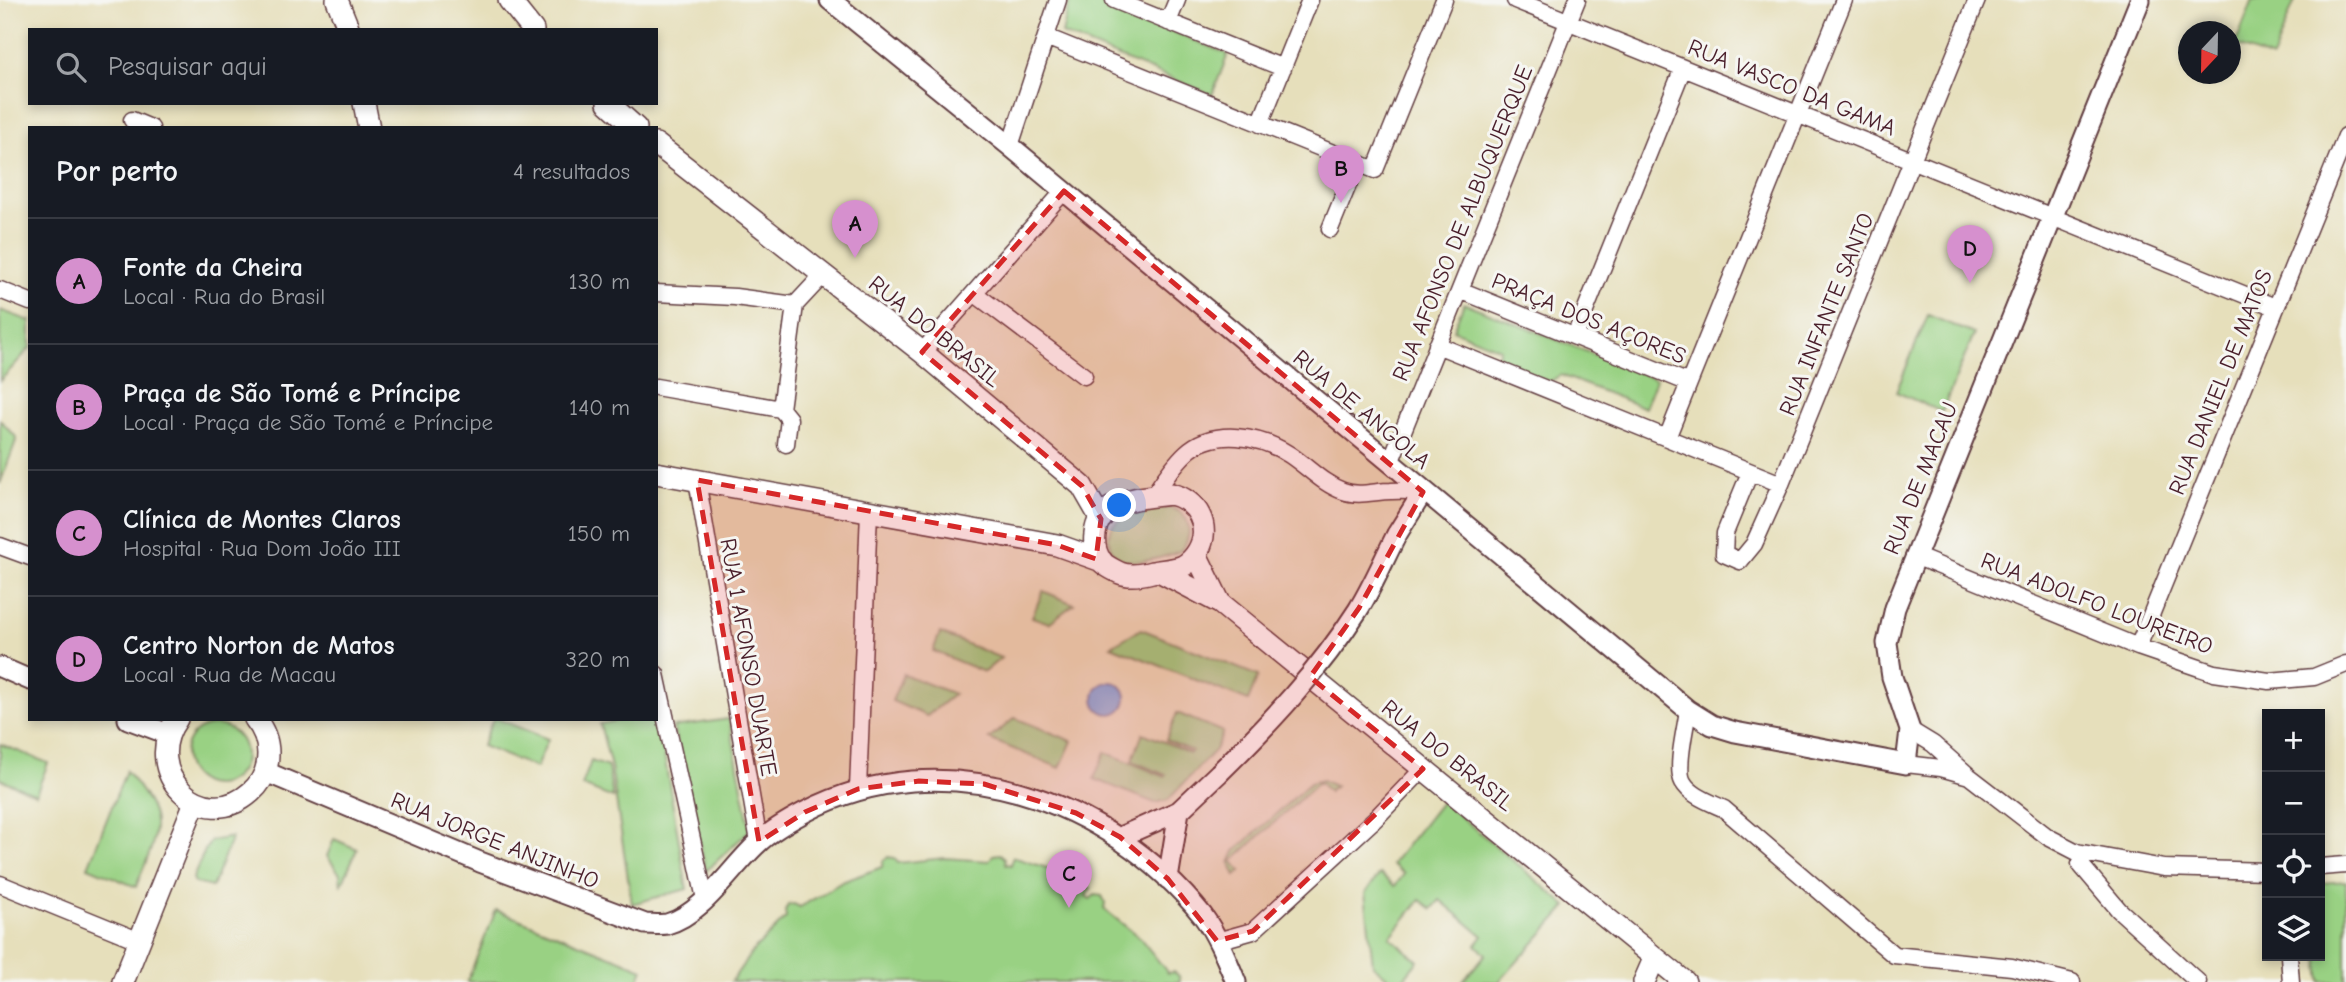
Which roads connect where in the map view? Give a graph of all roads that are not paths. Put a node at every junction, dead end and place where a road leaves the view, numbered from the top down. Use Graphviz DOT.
graph roads {
  1 [pos="337,0"];
  2 [pos="356,0"];
  3 [pos="509,0"];
  4 [pos="830,0"];
  5 [pos="1058,0"];
  6 [pos="1114,0"];
  7 [pos="1177,0"];
  8 [pos="1310,0"];
  9 [pos="1444,0"];
  10 [pos="1515,0"];
  11 [pos="1577,0"];
  12 [pos="1844,0"];
  13 [pos="1977,0"];
  14 [pos="2140,0"];
  15 [pos="851,8"];
  16 [pos="1168,22"];
  17 [pos="1568,22"];
  18 [pos="348,28"];
  19 [pos="349,28"];
  20 [pos="531,28"];
  21 [pos="1046,37"];
  22 [pos="1283,68"];
  23 [pos="1683,68"];
  24 [pos="364,105"];
  25 [pos="610,105"];
  26 [pos="1798,114"];
  27 [pos="132,120"];
  28 [pos="1260,124"];
  29 [pos="146,126"];
  30 [pos="369,126"];
  31 [pos="634,126"];
  32 [pos="2346,136"];
  33 [pos="658,146"];
  34 [pos="1010,146"];
  35 [pos="1912,161"];
  36 [pos="1357,163"];
  37 [pos="1064,191"];
  38 [pos="2052,217"];
  39 [pos="1330,229"];
  40 [pos="823,275"];
  41 [pos="0,290"];
  42 [pos="1460,290"];
  43 [pos="658,293"];
  44 [pos="974,293"];
  45 [pos="28,301"];
  46 [pos="795,305"];
  47 [pos="2275,307"];
  48 [pos="1575,336"];
  49 [pos="1437,345"];
  50 [pos="922,352"];
  51 [pos="1084,376"];
  52 [pos="1689,383"];
  53 [pos="658,387"];
  54 [pos="781,409"];
  55 [pos="1667,438"];
  56 [pos="786,444"];
  57 [pos="1390,463"];
  58 [pos="1750,472"];
  59 [pos="658,473"];
  60 [pos="697,481"];
  61 [pos="1782,484"];
  62 [pos="1423,492"];
  63 [pos="1153,496"];
  64 [pos="869,511"];
  65 [pos="1098,524"];
  66 [pos="1057,545"];
  67 [pos="0,546"];
  68 [pos="1196,554"];
  69 [pos="28,556"];
  70 [pos="1915,556"];
  71 [pos="1102,561"];
  72 [pos="1159,571"];
  73 [pos="1220,603"];
  74 [pos="2138,646"];
  75 [pos="2346,664"];
  76 [pos="0,667"];
  77 [pos="28,679"];
  78 [pos="658,683"];
  79 [pos="1688,710"];
  80 [pos="139,721"];
  81 [pos="257,721"];
  82 [pos="172,727"];
  83 [pos="1910,730"];
  84 [pos="1906,764"];
  85 [pos="1423,769"];
  86 [pos="265,772"];
  87 [pos="1969,776"];
  88 [pos="858,789"];
  89 [pos="195,802"];
  90 [pos="1179,811"];
  91 [pos="1120,838"];
  92 [pos="759,842"];
  93 [pos="2080,864"];
  94 [pos="2346,865"];
  95 [pos="2325,867"];
  96 [pos="2262,871"];
  97 [pos="1168,878"];
  98 [pos="0,884"];
  99 [pos="705,899"];
  100 [pos="140,941"];
  101 [pos="1217,942"];
  102 [pos="1654,959"];
  103 [pos="2289,961"];
  104 [pos="123,982"];
  105 [pos="1236,982"];
  106 [pos="1644,982"];
  107 [pos="1685,982"];
  108 [pos="2072,982"];
  109 [pos="2198,982"];
  110 [pos="2291,982"];
  1 -- 18 [label="main road"];
  2 -- 19 [label="main road"];
  3 -- 20 [label="main road"];
  4 -- 15 [label="street, RUA DE ANGOLA"];
  5 -- 21 [label="street"];
  6 -- 16 [label="street"];
  7 -- 16 [label="street"];
  8 -- 22 [label="street"];
  9 -- 36 [label="street"];
  10 -- 17 [label="street, RUA VASCO DA GAMA"];
  11 -- 17 [label="street, RUA AFONSO DE ALBUQUERQUE"];
  12 -- 26 [label="street"];
  13 -- 35 [label="street, RUA INFANTE SANTO"];
  14 -- 38 [label="street, RUA DE MACAU"];
  15 -- 34 [label="street, RUA DE ANGOLA"];
  16 -- 22 [label="street"];
  17 -- 23 [label="street, RUA VASCO DA GAMA"];
  17 -- 42 [label="street, RUA AFONSO DE ALBUQUERQUE"];
  21 -- 28 [label="street"];
  21 -- 34 [label="street"];
  22 -- 28 [label="street"];
  23 -- 26 [label="street, RUA VASCO DA GAMA"];
  23 -- 48 [label="street"];
  24 -- 30 [label="main road"];
  25 -- 31 [label="main road"];
  26 -- 35 [label="street, RUA VASCO DA GAMA"];
  26 -- 52 [label="street"];
  27 -- 29 [label="street"];
  28 -- 36 [label="street"];
  32 -- 47 [label="street, RUA DANIEL DE MATOS"];
  33 -- 40 [label="main road, RUA DO BRASIL"];
  34 -- 37 [label="street, RUA DE ANGOLA"];
  35 -- 38 [label="street, RUA VASCO DA GAMA"];
  35 -- 61 [label="street, RUA INFANTE SANTO"];
  36 -- 39 [label="street"];
  37 -- 44 [label="street"];
  37 -- 57 [label="street, RUA DE ANGOLA"];
  38 -- 47 [label="street, RUA VASCO DA GAMA"];
  38 -- 70 [label="street, RUA DE MACAU"];
  40 -- 46 [label="street"];
  40 -- 50 [label="main road, RUA DO BRASIL"];
  41 -- 45 [label="street"];
  42 -- 48 [label="street, PRAÇA DOS AÇORES"];
  42 -- 49 [label="street, RUA AFONSO DE ALBUQUERQUE"];
  43 -- 46 [label="street"];
  44 -- 50 [label="street"];
  44 -- 51 [label="street"];
  46 -- 54 [label="street"];
  47 -- 74 [label="street, RUA DANIEL DE MATOS"];
  48 -- 52 [label="street, PRAÇA DOS AÇORES"];
  49 -- 55 [label="street"];
  49 -- 57 [label="street, RUA AFONSO DE ALBUQUERQUE"];
  50 -- 65 [label="main road, RUA DO BRASIL"];
  52 -- 55 [label="street, PRAÇA DOS AÇORES"];
  53 -- 54 [label="street"];
  54 -- 56 [label="street"];
  55 -- 58 [label="street"];
  57 -- 62 [label="street, RUA DE ANGOLA"];
  58 -- 61 [label="street"];
  58 -- 61 [label="street, RUA INFANTE SANTO"];
  59 -- 60 [label="main road"];
  60 -- 64 [label="main road"];
  60 -- 92 [label="street, RUA 1 AFONSO DUARTE"];
  62 -- 63 [label="street"];
  62 -- 79 [label="street, RUA DE ANGOLA"];
  62 -- 90 [label="street, bridge"];
  63 -- 65 [label="main road"];
  63 -- 68 [label="main road"];
  64 -- 66 [label="main road"];
  64 -- 88 [label="street"];
  65 -- 66 [label="main road"];
  65 -- 71 [label="main road, RUA DO BRASIL"];
  66 -- 71 [label="main road"];
  67 -- 69 [label="street"];
  68 -- 72 [label="main road"];
  68 -- 73 [label="main road, RUA DO BRASIL"];
  70 -- 74 [label="street, RUA ADOLFO LOUREIRO"];
  70 -- 83 [label="street, RUA DE MACAU"];
  71 -- 72 [label="main road"];
  72 -- 73 [label="main road"];
  73 -- 85 [label="main road, RUA DO BRASIL"];
  74 -- 75 [label="street, RUA ADOLFO LOUREIRO"];
  76 -- 77 [label="street"];
  78 -- 99 [label="street"];
  79 -- 84 [label="street, RUA DE ANGOLA"];
  79 -- 108 [label="street"];
  80 -- 82 [label="street"];
  81 -- 86 [label="main road"];
  82 -- 89 [label="main road"];
  83 -- 84 [label="street, RUA DE MACAU"];
  83 -- 87 [label="street"];
  84 -- 87 [label="street"];
  85 -- 101 [label="street"];
  85 -- 102 [label="main road, RUA DO BRASIL"];
  86 -- 89 [label="main road"];
  86 -- 99 [label="street, RUA JORGE ANJINHO"];
  87 -- 96 [label="street"];
  88 -- 91 [label="street, RUA JORGE ANJINHO"];
  88 -- 92 [label="street, RUA JORGE ANJINHO"];
  89 -- 100 [label="main road"];
  90 -- 91 [label="street"];
  90 -- 97 [label="street"];
  91 -- 97 [label="street, RUA JORGE ANJINHO"];
  92 -- 99 [label="street, RUA JORGE ANJINHO"];
  93 -- 109 [label="street"];
  94 -- 95 [label="street"];
  97 -- 101 [label="street, RUA JORGE ANJINHO"];
  98 -- 100 [label="street"];
  100 -- 104 [label="main road"];
  101 -- 105 [label="street, RUA JORGE ANJINHO"];
  102 -- 106 [label="main road"];
  102 -- 107 [label="main road, RUA DO BRASIL"];
  103 -- 110 [label="street"];
}
